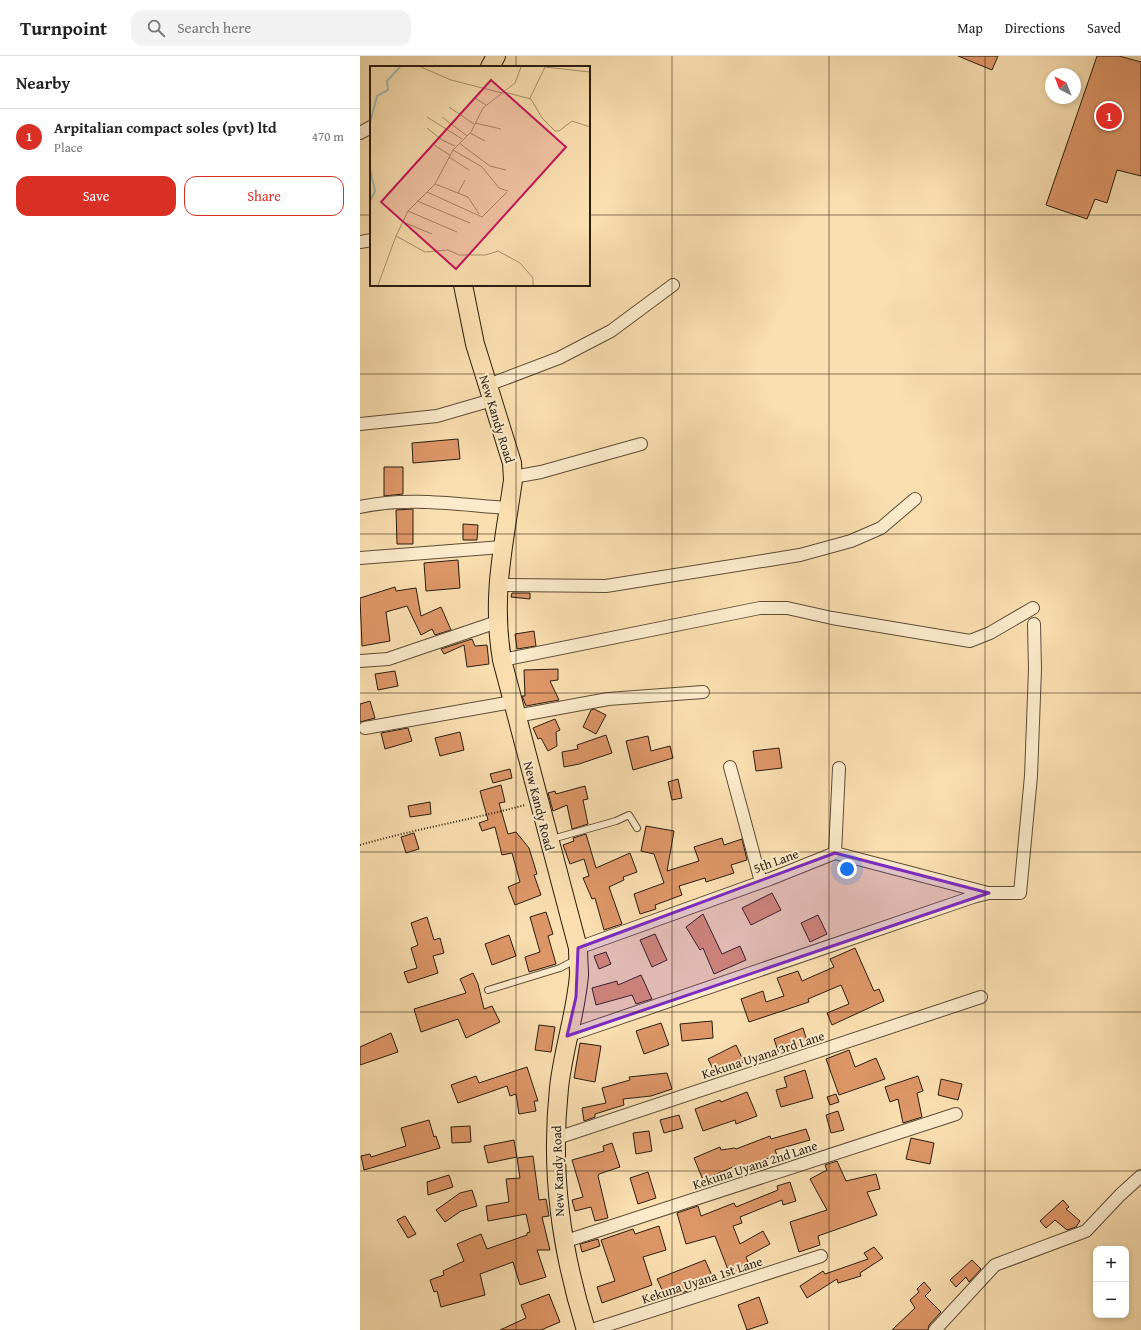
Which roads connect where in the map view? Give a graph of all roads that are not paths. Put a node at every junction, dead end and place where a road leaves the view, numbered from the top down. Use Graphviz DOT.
graph roads {
  1 [pos="496,56"];
  2 [pos="491,66"];
  3 [pos="370,128"];
  4 [pos="360,133"];
  5 [pos="370,240"];
  6 [pos="360,242"];
  7 [pos="673,285"];
  8 [pos="463,286"];
  9 [pos="490,392"];
  10 [pos="360,424"];
  11 [pos="641,444"];
  12 [pos="513,477"];
  13 [pos="915,498"];
  14 [pos="360,507"];
  15 [pos="509,508"];
  16 [pos="502,547"];
  17 [pos="360,558"];
  18 [pos="498,585"];
  19 [pos="1033,608"];
  20 [pos="497,622"];
  21 [pos="1034,624"];
  22 [pos="360,660"];
  23 [pos="502,660"];
  24 [pos="703,692"];
  25 [pos="514,709"];
  26 [pos="365,728"];
  27 [pos="730,766"];
  28 [pos="839,768"];
  29 [pos="637,828"];
  30 [pos="548,840"];
  31 [pos="835,853"];
  32 [pos="761,882"];
  33 [pos="989,893"];
  34 [pos="578,953"];
  35 [pos="488,990"];
  36 [pos="981,997"];
  37 [pos="567,1036"];
  38 [pos="956,1114"];
  39 [pos="554,1139"];
  40 [pos="1141,1176"];
  41 [pos="563,1242"];
  42 [pos="821,1256"];
  43 [pos="586,1330"];
  44 [pos="592,1330"];
  45 [pos="935,1330"];
  1 -- 2 [label="main road"];
  3 -- 4 [label="street"];
  5 -- 6 [label="street"];
  7 -- 9 [label="street"];
  8 -- 9 [label="main road, New Kandy Road"];
  9 -- 10 [label="street"];
  9 -- 12 [label="main road, New Kandy Road"];
  11 -- 12 [label="street"];
  12 -- 15 [label="main road, New Kandy Road"];
  13 -- 18 [label="street"];
  14 -- 15 [label="street"];
  15 -- 16 [label="main road, New Kandy Road"];
  16 -- 17 [label="street"];
  16 -- 18 [label="main road, New Kandy Road"];
  18 -- 20 [label="main road, New Kandy Road"];
  19 -- 23 [label="street"];
  20 -- 22 [label="street"];
  20 -- 23 [label="main road, New Kandy Road"];
  21 -- 33 [label="street"];
  23 -- 25 [label="main road, New Kandy Road"];
  24 -- 25 [label="street"];
  25 -- 26 [label="street"];
  25 -- 30 [label="main road, New Kandy Road"];
  27 -- 32 [label="street"];
  28 -- 31 [label="street"];
  29 -- 30 [label="lane"];
  30 -- 34 [label="main road, New Kandy Road"];
  31 -- 32 [label="street, 5th Lane"];
  31 -- 33 [label="street"];
  32 -- 34 [label="street, 5th Lane"];
  33 -- 37 [label="street"];
  34 -- 35 [label="lane"];
  34 -- 37 [label="main road, New Kandy Road"];
  36 -- 39 [label="street, Kekuna Uyana 3rd Lane"];
  37 -- 39 [label="main road, New Kandy Road"];
  38 -- 41 [label="street, Kekuna Uyana 2nd Lane"];
  39 -- 41 [label="main road, New Kandy Road"];
  40 -- 45 [label="street"];
  41 -- 43 [label="main road, New Kandy Road"];
  42 -- 44 [label="street, Kekuna Uyana 1st Lane"];
}
